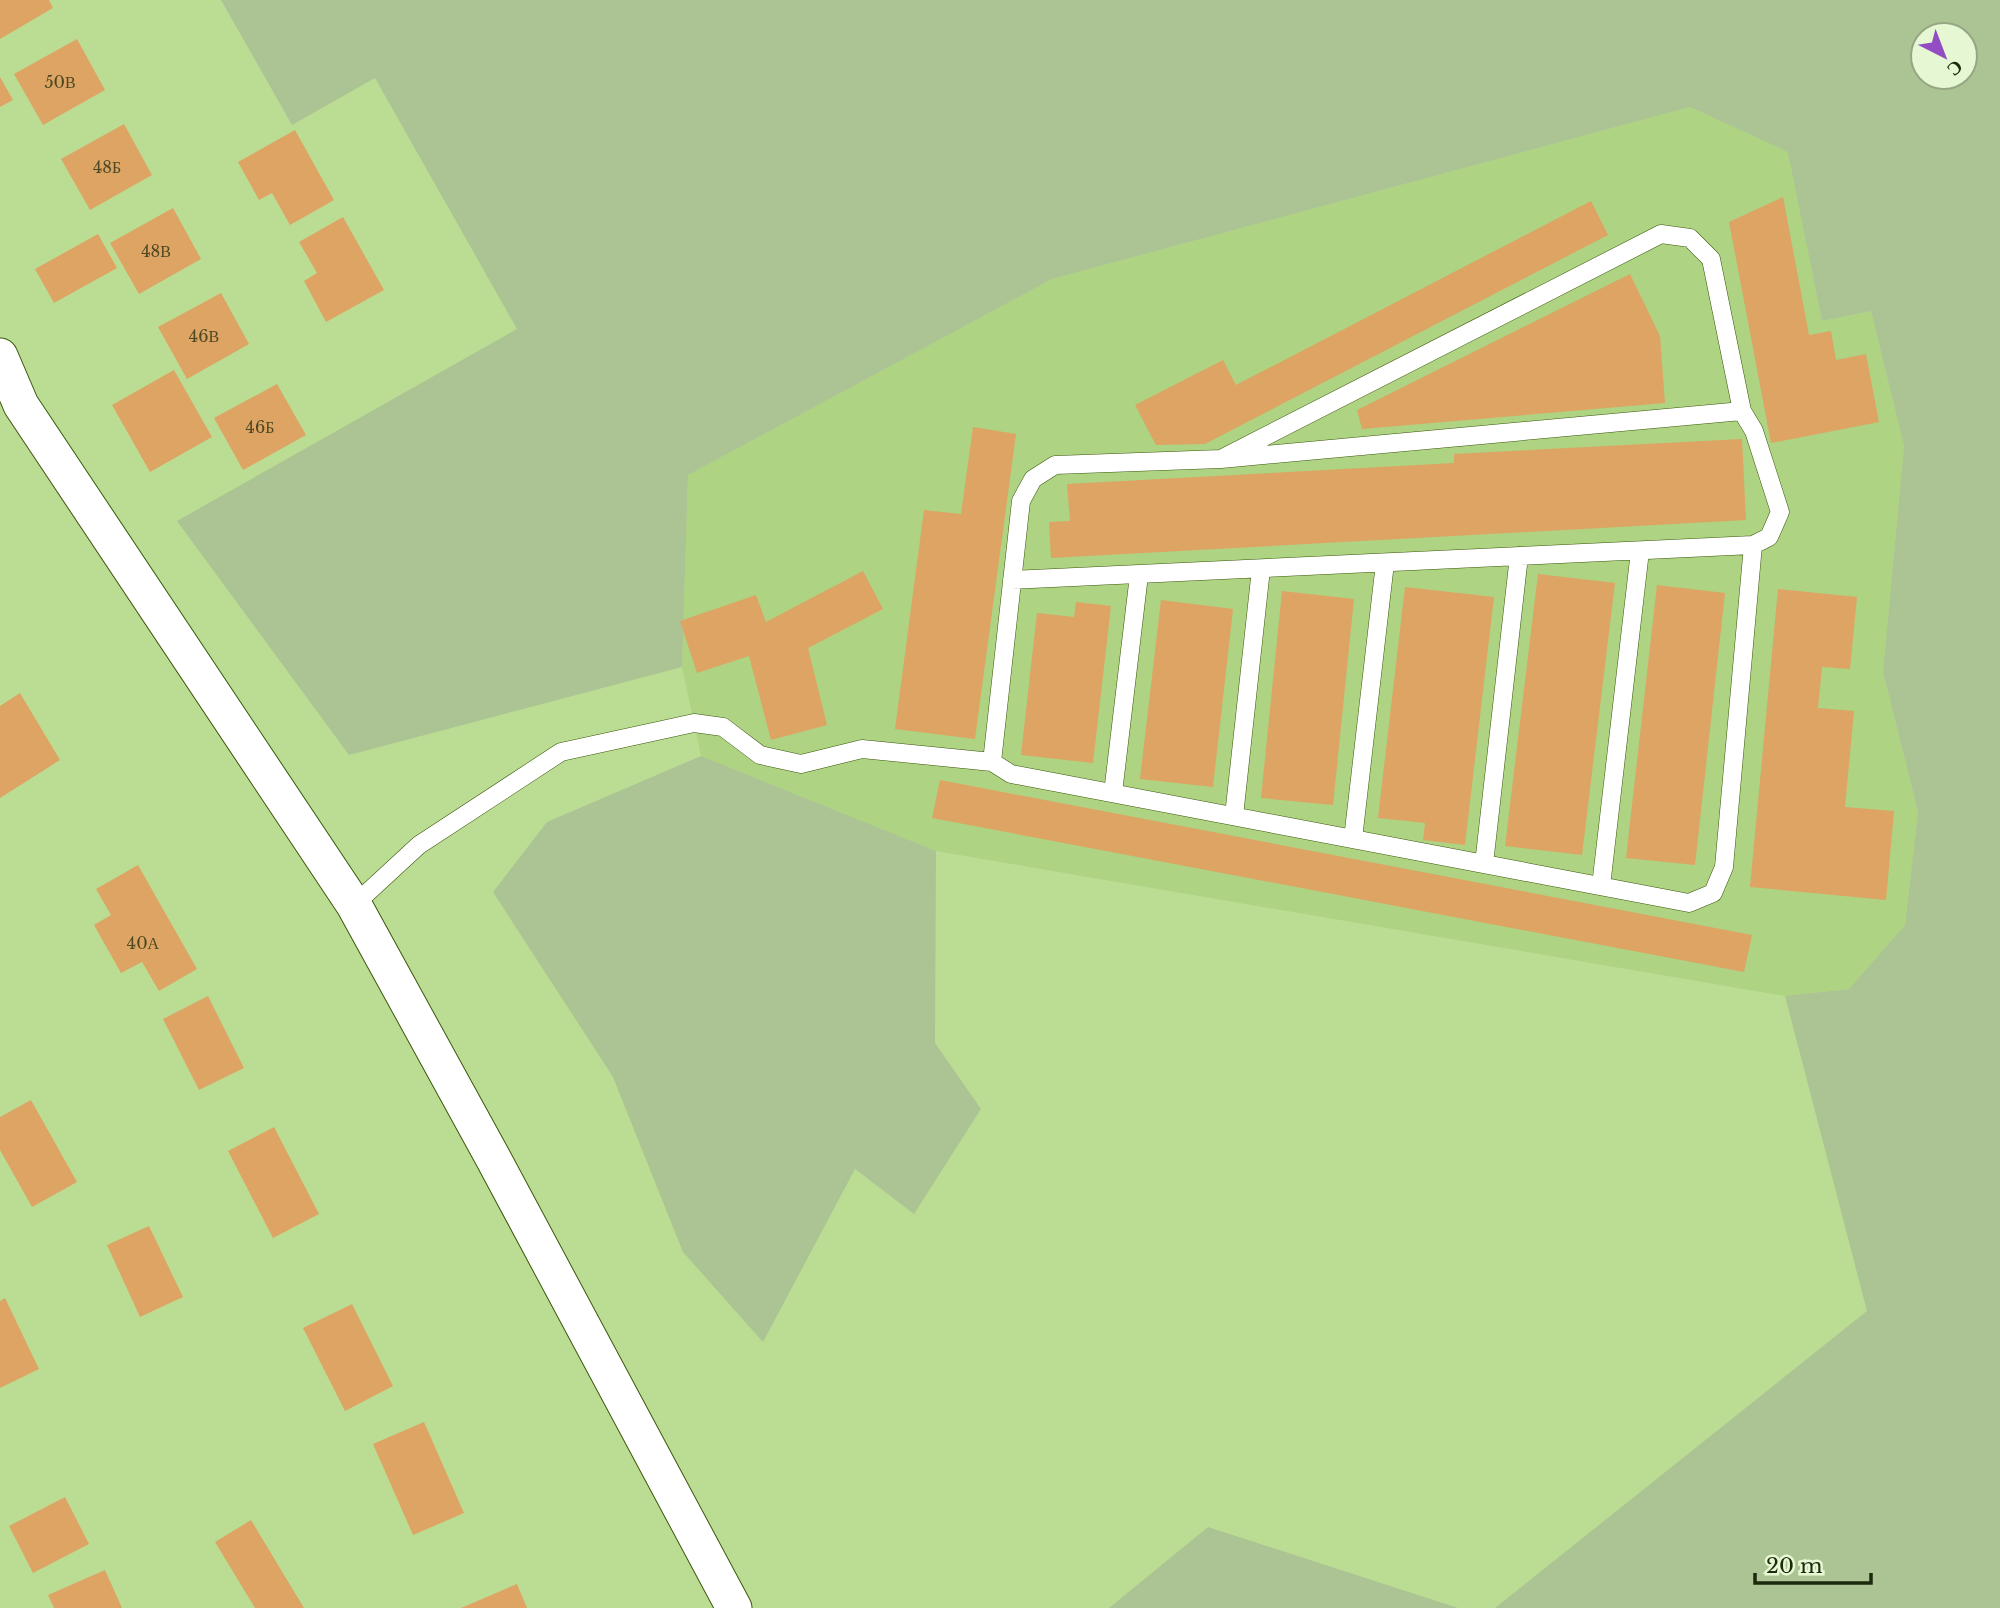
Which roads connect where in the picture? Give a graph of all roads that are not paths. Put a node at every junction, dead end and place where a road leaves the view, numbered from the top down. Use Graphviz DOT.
graph roads {
  1 [pos="0,356"];
  2 [pos="1742,411"];
  3 [pos="1221,459"];
  4 [pos="1753,545"];
  5 [pos="1640,551"];
  6 [pos="1519,556"];
  7 [pos="1385,563"];
  8 [pos="1261,569"];
  9 [pos="1139,575"];
  10 [pos="1012,580"];
  11 [pos="992,762"];
  12 [pos="1113,793"];
  13 [pos="1234,816"];
  14 [pos="1353,839"];
  15 [pos="1484,864"];
  16 [pos="1601,886"];
  17 [pos="354,905"];
  18 [pos="734,1608"];
  1 -- 17 [label="street"];
  2 -- 3 [label="lane"];
  2 -- 3 [label="lane"];
  2 -- 4 [label="lane"];
  3 -- 10 [label="lane"];
  4 -- 5 [label="lane"];
  4 -- 16 [label="lane"];
  5 -- 6 [label="lane"];
  5 -- 16 [label="lane"];
  6 -- 7 [label="lane"];
  6 -- 15 [label="lane"];
  7 -- 8 [label="lane"];
  7 -- 14 [label="lane"];
  8 -- 9 [label="lane"];
  8 -- 13 [label="lane"];
  9 -- 10 [label="lane"];
  9 -- 12 [label="lane"];
  10 -- 11 [label="lane"];
  11 -- 12 [label="lane"];
  11 -- 17 [label="lane"];
  12 -- 13 [label="lane"];
  13 -- 14 [label="lane"];
  14 -- 15 [label="lane"];
  15 -- 16 [label="lane"];
  17 -- 18 [label="street"];
}
